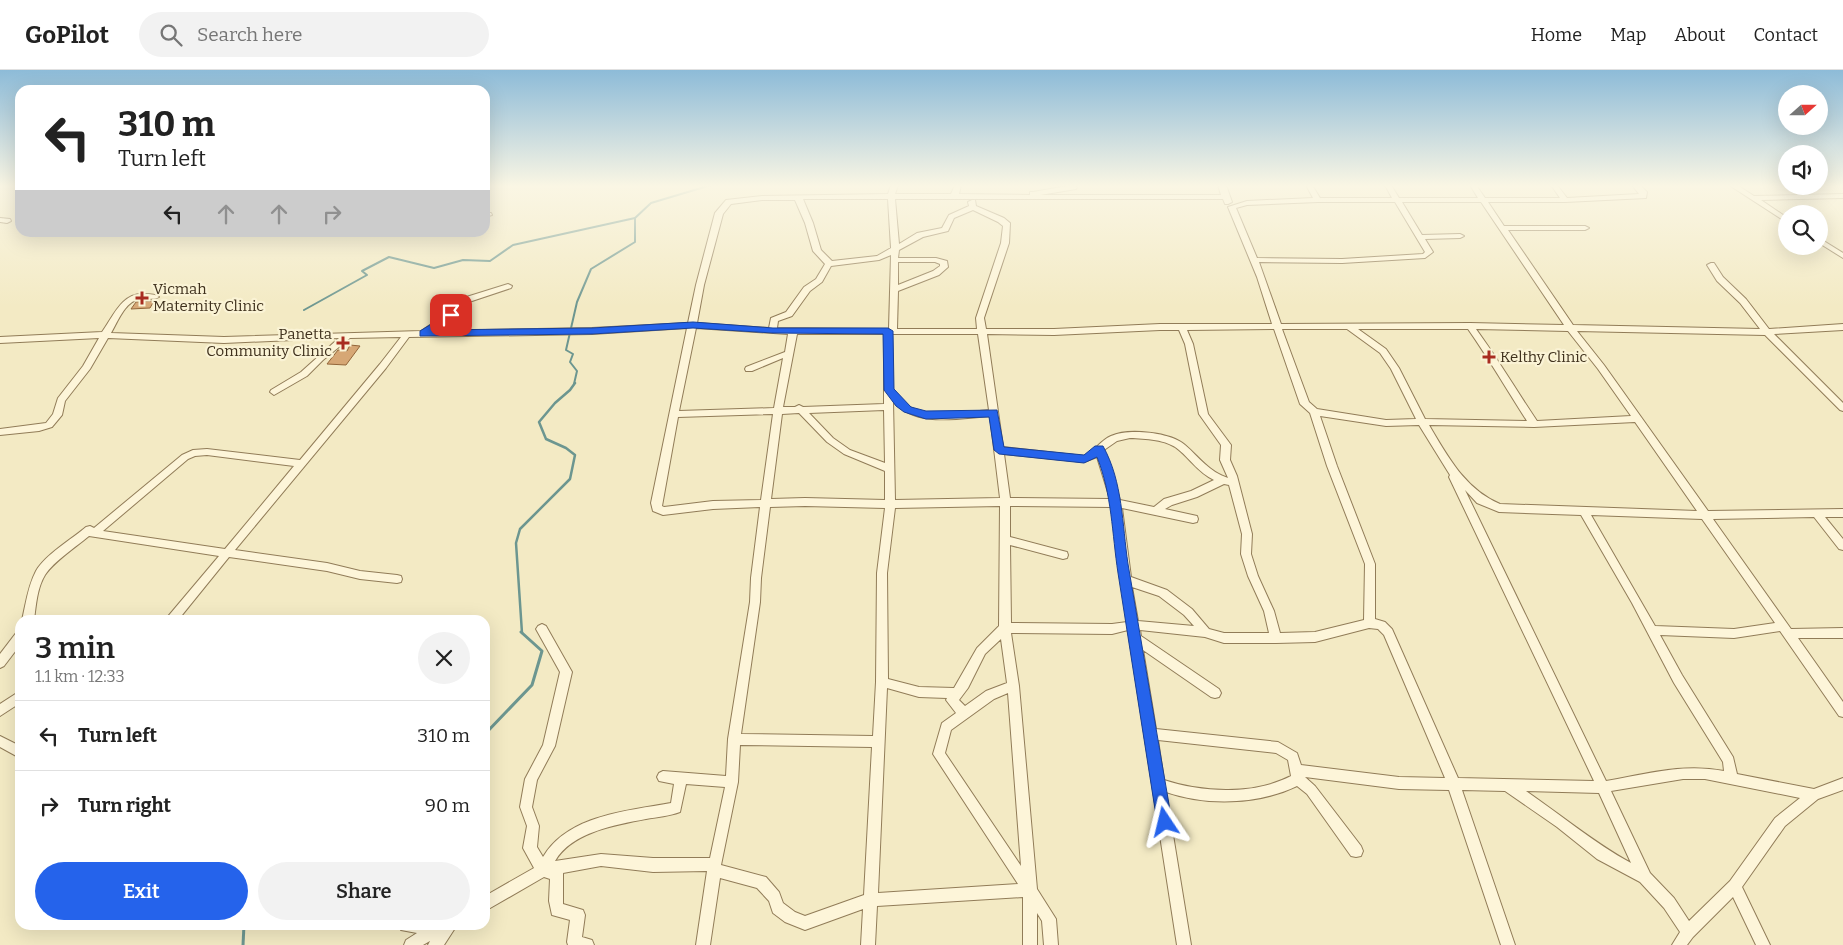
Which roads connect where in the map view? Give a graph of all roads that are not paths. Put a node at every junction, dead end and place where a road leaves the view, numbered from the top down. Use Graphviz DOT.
graph roads {
  1 [pos="717,226"];
  2 [pos="810,226"];
  3 [pos="894,226"];
  4 [pos="946,226"];
  5 [pos="1007,226"];
  6 [pos="1239,226"];
  7 [pos="1414,226"];
  8 [pos="1503,228"];
  9 [pos="1585,228"];
  10 [pos="1460,236"];
  11 [pos="1421,237"];
  12 [pos="1828,246"];
  13 [pos="894,249"];
  14 [pos="1843,256"];
  15 [pos="864,260"];
  16 [pos="1253,260"];
  17 [pos="894,263"];
  18 [pos="830,264"];
  19 [pos="1711,265"];
  20 [pos="508,286"];
  21 [pos="893,290"];
  22 [pos="154,297"];
  23 [pos="693,325"];
  24 [pos="1348,326"];
  25 [pos="1470,326"];
  26 [pos="1182,327"];
  27 [pos="1278,327"];
  28 [pos="1843,327"];
  29 [pos="1571,329"];
  30 [pos="773,330"];
  31 [pos="793,330"];
  32 [pos="890,331"];
  33 [pos="981,331"];
  34 [pos="1767,332"];
  35 [pos="407,334"];
  36 [pos="424,334"];
  37 [pos="105,335"];
  38 [pos="348,335"];
  39 [pos="0,340"];
  40 [pos="789,353"];
  41 [pos="749,369"];
  42 [pos="889,390"];
  43 [pos="274,392"];
  44 [pos="890,406"];
  45 [pos="799,408"];
  46 [pos="1843,408"];
  47 [pos="778,411"];
  48 [pos="1314,412"];
  49 [pos="994,413"];
  50 [pos="676,414"];
  51 [pos="1638,419"];
  52 [pos="1422,422"];
  53 [pos="1534,424"];
  54 [pos="0,432"];
  55 [pos="1099,448"];
  56 [pos="999,450"];
  57 [pos="300,463"];
  58 [pos="889,469"];
  59 [pos="1450,469"];
  60 [pos="1226,481"];
  61 [pos="1005,502"];
  62 [pos="766,503"];
  63 [pos="890,504"];
  64 [pos="1116,504"];
  65 [pos="1584,511"];
  66 [pos="1155,512"];
  67 [pos="1816,513"];
  68 [pos="1843,513"];
  69 [pos="1705,515"];
  70 [pos="1193,519"];
  71 [pos="93,534"];
  72 [pos="1004,538"];
  73 [pos="1843,546"];
  74 [pos="227,552"];
  75 [pos="1063,556"];
  76 [pos="397,579"];
  77 [pos="1126,580"];
  78 [pos="29,615"];
  79 [pos="176,615"];
  80 [pos="1369,623"];
  81 [pos="1133,625"];
  82 [pos="1005,628"];
  83 [pos="542,629"];
  84 [pos="1651,630"];
  85 [pos="1785,630"];
  86 [pos="1205,632"];
  87 [pos="1843,633"];
  88 [pos="1134,638"];
  89 [pos="1276,638"];
  90 [pos="15,642"];
  91 [pos="0,662"];
  92 [pos="882,682"];
  93 [pos="1013,686"];
  94 [pos="1215,692"];
  95 [pos="957,693"];
  96 [pos="15,700"];
  97 [pos="0,711"];
  98 [pos="1843,712"];
  99 [pos="965,714"];
  100 [pos="1150,734"];
  101 [pos="734,739"];
  102 [pos="0,741"];
  103 [pos="877,742"];
  104 [pos="15,749"];
  105 [pos="1297,774"];
  106 [pos="1731,776"];
  107 [pos="663,777"];
  108 [pos="681,779"];
  109 [pos="732,782"];
  110 [pos="1453,782"];
  111 [pos="1158,784"];
  112 [pos="1505,784"];
  113 [pos="1843,784"];
  114 [pos="1603,787"];
  115 [pos="1814,795"];
  116 [pos="1356,851"];
  117 [pos="715,867"];
  118 [pos="543,870"];
  119 [pos="1645,878"];
  120 [pos="1735,886"];
  121 [pos="1030,890"];
  122 [pos="870,900"];
  123 [pos="490,901"];
  124 [pos="432,930"];
  125 [pos="446,930"];
  126 [pos="1688,932"];
  127 [pos="411,945"];
  128 [pos="435,945"];
  129 [pos="587,945"];
  130 [pos="703,945"];
  131 [pos="868,945"];
  132 [pos="1030,945"];
  133 [pos="1051,945"];
  134 [pos="1184,945"];
  135 [pos="1508,945"];
  136 [pos="1679,945"];
  137 [pos="1763,945"];
  1 -- 23 [label="street"];
  2 -- 18 [label="street"];
  3 -- 13 [label="street"];
  4 -- 13 [label="street"];
  5 -- 33 [label="street"];
  6 -- 16 [label="street"];
  7 -- 11 [label="street"];
  8 -- 9 [label="street"];
  8 -- 29 [label="street"];
  10 -- 11 [label="street"];
  11 -- 16 [label="street"];
  12 -- 14 [label="street"];
  13 -- 15 [label="street"];
  13 -- 17 [label="street"];
  15 -- 17 [label="street"];
  15 -- 18 [label="street"];
  16 -- 27 [label="street"];
  17 -- 21 [label="street"];
  17 -- 21 [label="street"];
  18 -- 30 [label="street"];
  19 -- 34 [label="street"];
  20 -- 36 [label="street"];
  21 -- 32 [label="street"];
  22 -- 37 [label="street"];
  23 -- 30 [label="street"];
  23 -- 36 [label="street"];
  23 -- 50 [label="street"];
  24 -- 25 [label="street"];
  24 -- 27 [label="street"];
  24 -- 52 [label="street"];
  25 -- 29 [label="street"];
  25 -- 53 [label="street"];
  26 -- 27 [label="street"];
  26 -- 33 [label="street"];
  26 -- 60 [label="street"];
  27 -- 48 [label="street"];
  28 -- 34 [label="street"];
  29 -- 34 [label="street"];
  29 -- 51 [label="street"];
  30 -- 31 [label="street"];
  31 -- 32 [label="street"];
  31 -- 40 [label="street"];
  32 -- 33 [label="street"];
  32 -- 42 [label="street"];
  33 -- 49 [label="street"];
  34 -- 46 [label="street"];
  35 -- 36 [label="street"];
  35 -- 38 [label="street"];
  35 -- 57 [label="street"];
  37 -- 38 [label="street"];
  37 -- 39 [label="street"];
  37 -- 54 [label="street"];
  38 -- 43 [label="street"];
  40 -- 41 [label="street"];
  40 -- 47 [label="street"];
  42 -- 44 [label="street"];
  42 -- 49 [label="street"];
  44 -- 45 [label="street"];
  44 -- 58 [label="street"];
  45 -- 47 [label="street"];
  45 -- 58 [label="street"];
  47 -- 50 [label="street"];
  47 -- 62 [label="street"];
  48 -- 52 [label="street"];
  48 -- 80 [label="street"];
  49 -- 56 [label="street"];
  50 -- 62 [label="street"];
  51 -- 53 [label="street"];
  51 -- 69 [label="street"];
  52 -- 53 [label="street"];
  52 -- 59 [label="street"];
  55 -- 56 [label="street"];
  55 -- 60 [label="street"];
  55 -- 64 [label="street"];
  56 -- 61 [label="street"];
  57 -- 71 [label="street"];
  57 -- 74 [label="street"];
  58 -- 63 [label="street"];
  59 -- 65 [label="street"];
  59 -- 114 [label="street"];
  60 -- 66 [label="street"];
  60 -- 89 [label="street"];
  61 -- 63 [label="street"];
  61 -- 64 [label="street"];
  61 -- 72 [label="street"];
  62 -- 63 [label="street"];
  62 -- 101 [label="street"];
  63 -- 92 [label="street"];
  64 -- 66 [label="street"];
  64 -- 77 [label="street"];
  65 -- 69 [label="street"];
  65 -- 84 [label="street"];
  66 -- 70 [label="street"];
  67 -- 68 [label="street"];
  67 -- 69 [label="street"];
  67 -- 73 [label="street"];
  69 -- 85 [label="street"];
  71 -- 74 [label="street"];
  71 -- 78 [label="street"];
  72 -- 75 [label="street"];
  72 -- 82 [label="street"];
  74 -- 76 [label="street"];
  74 -- 79 [label="street"];
  77 -- 81 [label="street"];
  77 -- 86 [label="street"];
  80 -- 89 [label="street"];
  80 -- 110 [label="street"];
  81 -- 82 [label="street"];
  81 -- 86 [label="street"];
  81 -- 88 [label="street"];
  82 -- 93 [label="street"];
  82 -- 95 [label="street"];
  83 -- 118 [label="street"];
  84 -- 85 [label="street"];
  84 -- 106 [label="street"];
  85 -- 87 [label="street"];
  85 -- 98 [label="street"];
  86 -- 89 [label="street"];
  88 -- 94 [label="street"];
  88 -- 100 [label="street"];
  90 -- 91 [label="street"];
  92 -- 95 [label="street"];
  92 -- 103 [label="street"];
  93 -- 99 [label="street"];
  93 -- 121 [label="street"];
  95 -- 99 [label="street"];
  96 -- 97 [label="street"];
  99 -- 121 [label="street"];
  100 -- 105 [label="street"];
  100 -- 111 [label="street"];
  101 -- 103 [label="street"];
  101 -- 109 [label="street"];
  102 -- 104 [label="street"];
  103 -- 122 [label="street"];
  105 -- 110 [label="street"];
  105 -- 111 [label="street"];
  105 -- 116 [label="street"];
  106 -- 114 [label="street"];
  106 -- 115 [label="street"];
  107 -- 108 [label="street"];
  108 -- 109 [label="street"];
  108 -- 118 [label="street"];
  109 -- 117 [label="street"];
  110 -- 112 [label="street"];
  110 -- 135 [label="street"];
  111 -- 134 [label="street"];
  112 -- 114 [label="street"];
  112 -- 119 [label="street"];
  113 -- 115 [label="street"];
  114 -- 119 [label="street"];
  115 -- 120 [label="street"];
  117 -- 118 [label="street"];
  117 -- 122 [label="street"];
  117 -- 130 [label="street"];
  118 -- 123 [label="street"];
  118 -- 129 [label="street"];
  119 -- 126 [label="street"];
  120 -- 126 [label="street"];
  120 -- 137 [label="street"];
  121 -- 122 [label="street"];
  121 -- 132 [label="street"];
  121 -- 133 [label="street"];
  122 -- 131 [label="street"];
  124 -- 127 [label="street"];
  125 -- 128 [label="street"];
  126 -- 136 [label="street"];
}
